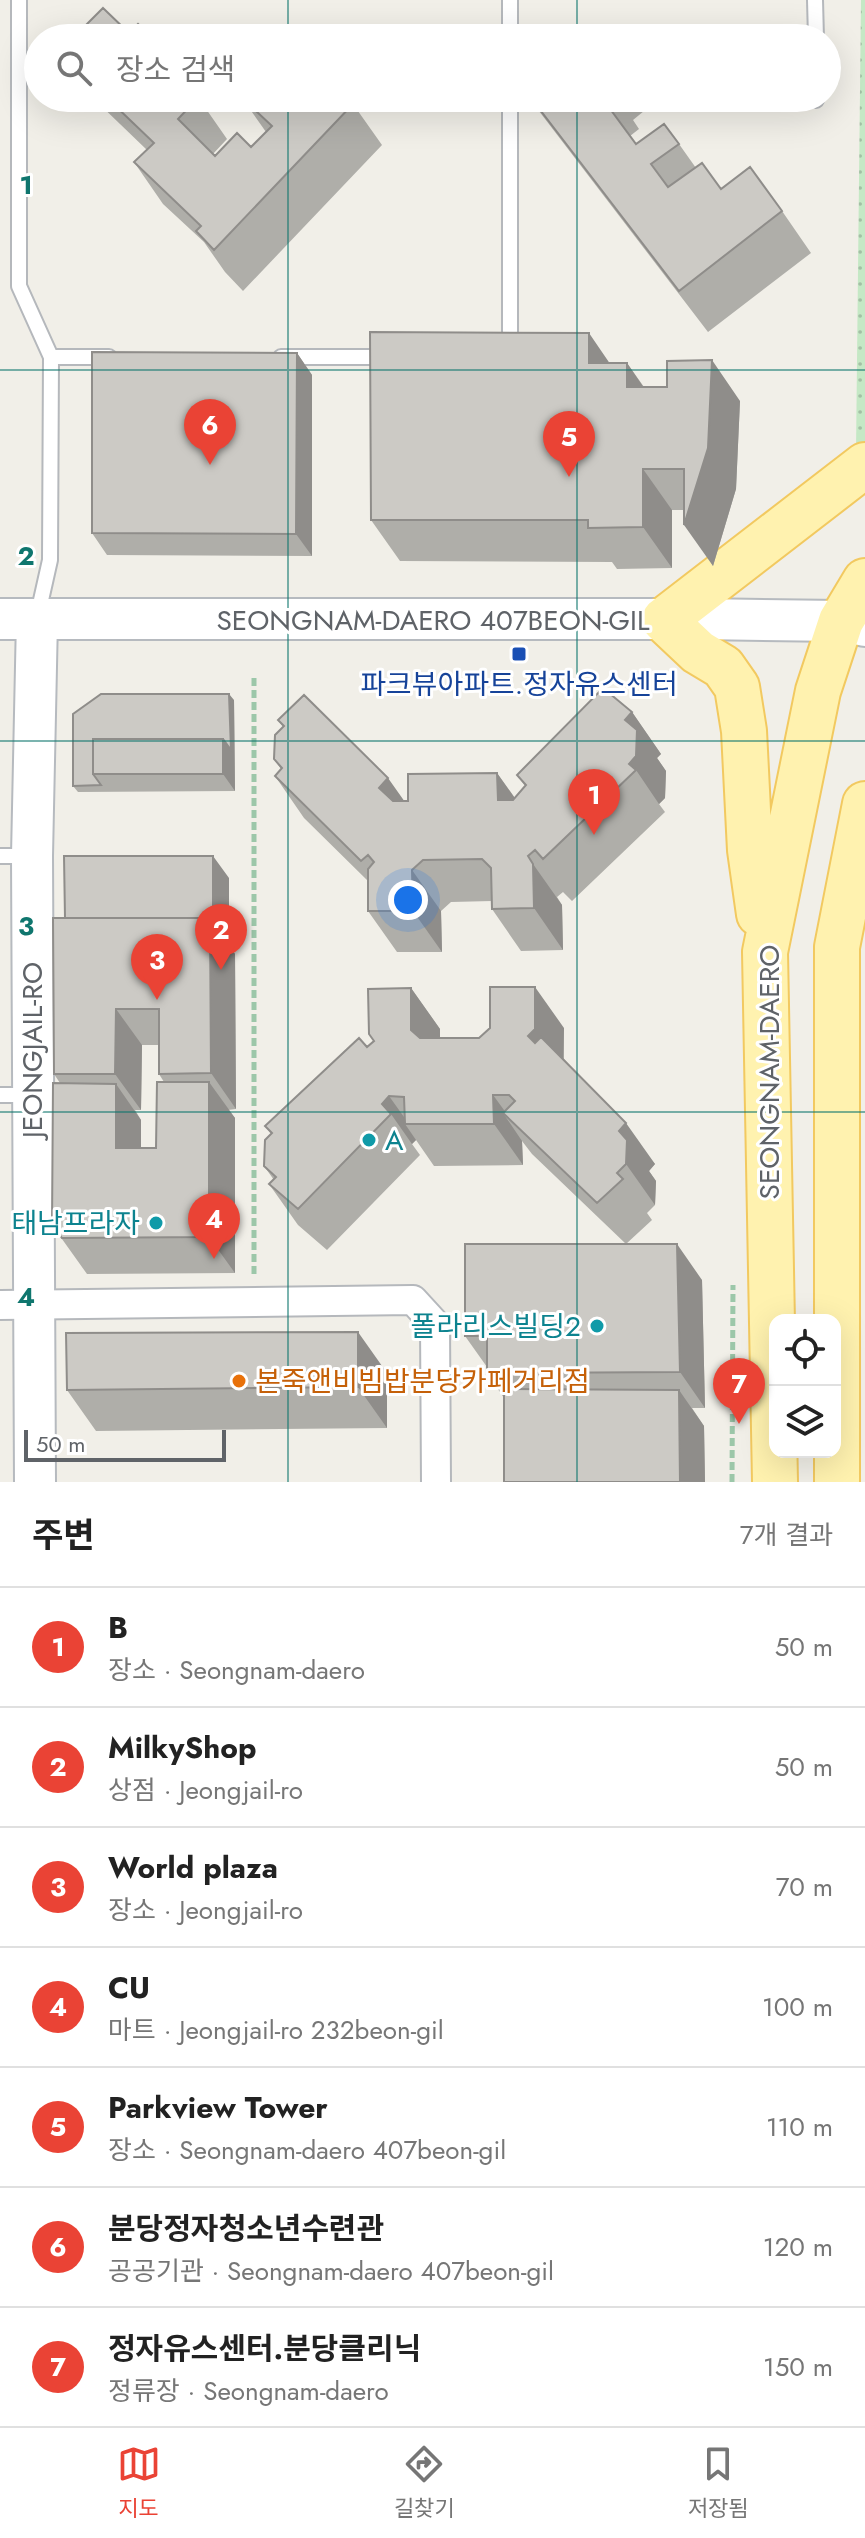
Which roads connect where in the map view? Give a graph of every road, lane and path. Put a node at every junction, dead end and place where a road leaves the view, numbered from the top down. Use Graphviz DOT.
graph roads {
  1 [pos="19,0"];
  2 [pos="510,0"];
  3 [pos="815,0"];
  4 [pos="510,24"];
  5 [pos="816,24"];
  6 [pos="510,112"];
  7 [pos="51,357"];
  8 [pos="130,357"];
  9 [pos="272,357"];
  10 [pos="399,357"];
  11 [pos="494,357"];
  12 [pos="865,465"];
  13 [pos="865,581"];
  14 [pos="18,619"];
  15 [pos="664,620"];
  16 [pos="853,624"];
  17 [pos="254,678"];
  18 [pos="865,804"];
  19 [pos="16,856"];
  20 [pos="765,952"];
  21 [pos="16,1095"];
  22 [pos="254,1301"];
  23 [pos="17,1305"];
  24 [pos="35,1482"];
  25 [pos="436,1482"];
  26 [pos="775,1482"];
  27 [pos="837,1482"];
  1 -- 7 [label="lane"];
  2 -- 4 [label="lane"];
  3 -- 5 [label="lane"];
  6 -- 11 [label="lane"];
  7 -- 8 [label="lane"];
  7 -- 14 [label="lane"];
  9 -- 10 [label="lane"];
  12 -- 15 [label="main road"];
  13 -- 16 [label="main road, SEONGNAM-DAERO"];
  14 -- 15 [label="street, SEONGNAM-DAERO 407BEON-GIL"];
  14 -- 19 [label="street, JEONGJAIL-RO"];
  15 -- 16 [label="street, SEONGNAM-DAERO 407BEON-GIL"];
  15 -- 20 [label="main road"];
  16 -- 20 [label="main road, SEONGNAM-DAERO"];
  17 -- 22 [label="path"];
  18 -- 27 [label="main road"];
  19 -- 21 [label="street, JEONGJAIL-RO"];
  20 -- 26 [label="main road, SEONGNAM-DAERO"];
  21 -- 23 [label="street, JEONGJAIL-RO"];
  22 -- 23 [label="street"];
  22 -- 25 [label="street"];
  23 -- 24 [label="street, JEONGJAIL-RO"];
}
